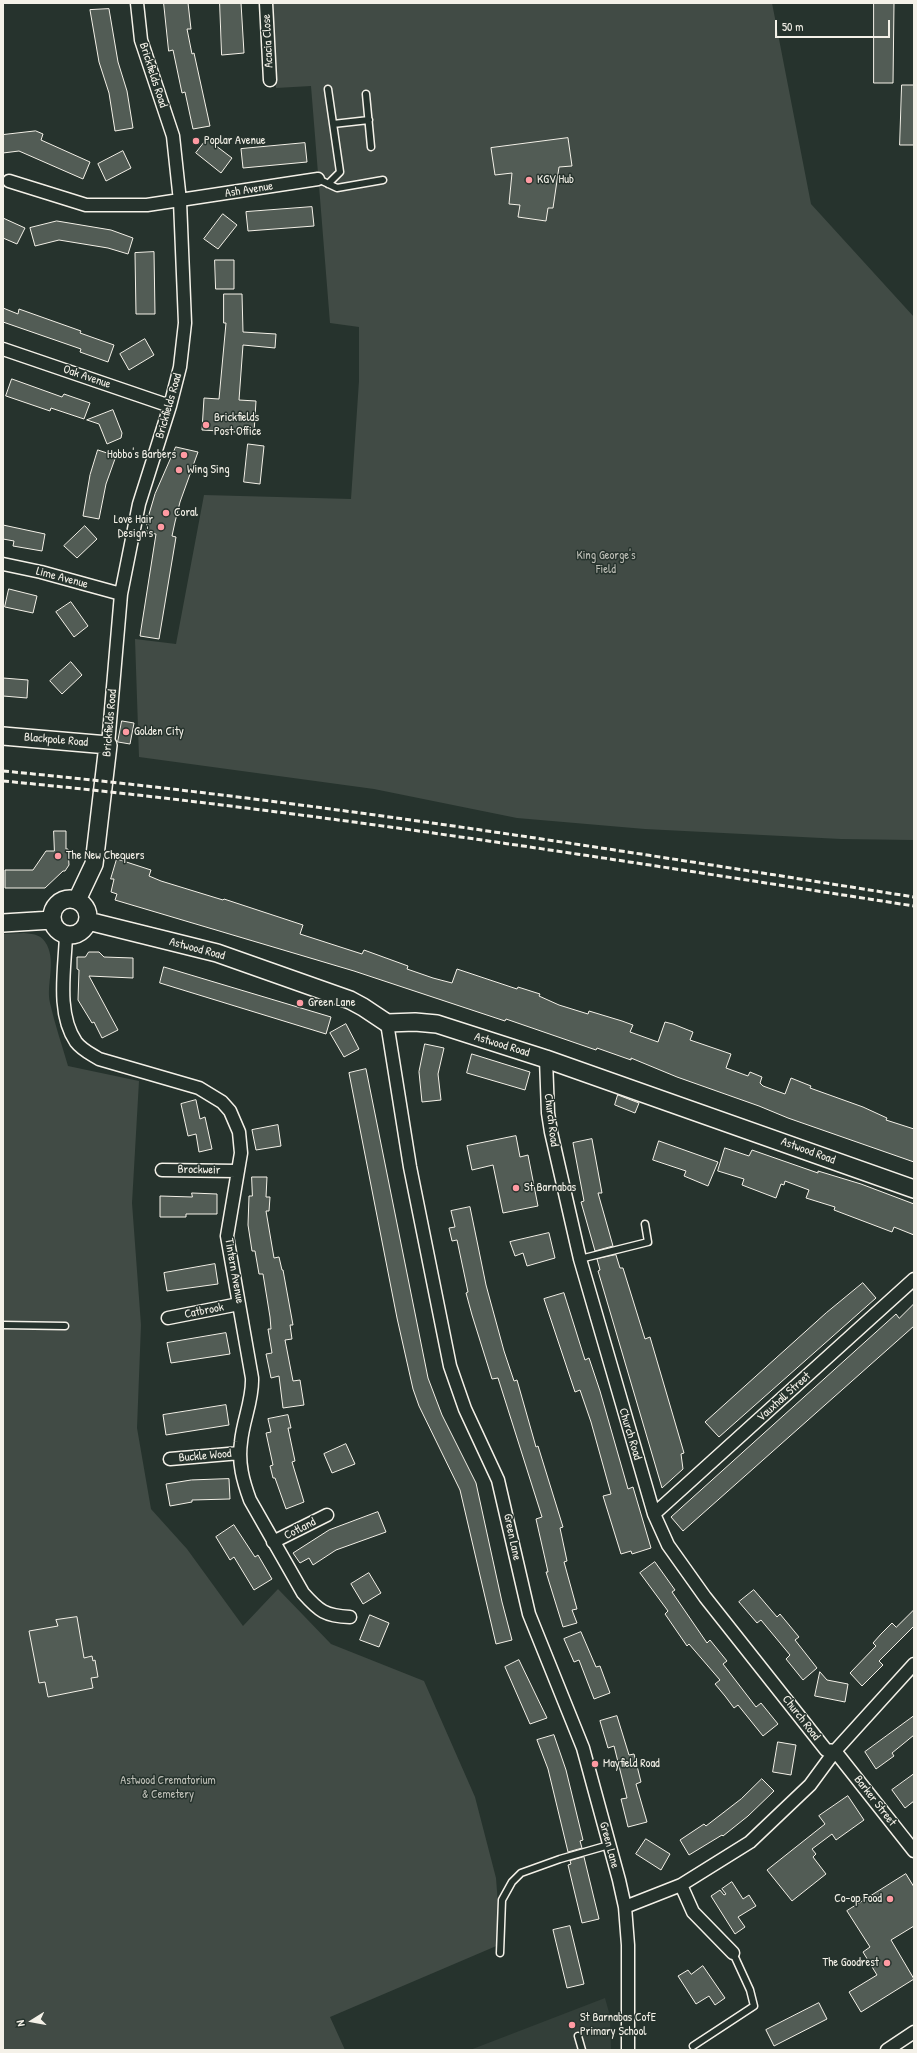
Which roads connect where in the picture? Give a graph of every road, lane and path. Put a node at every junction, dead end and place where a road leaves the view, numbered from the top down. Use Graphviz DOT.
graph roads {
  1 [pos="137,3"];
  2 [pos="266,3"];
  3 [pos="270,80"];
  4 [pos="328,89"];
  5 [pos="366,94"];
  6 [pos="369,120"];
  7 [pos="333,124"];
  8 [pos="371,147"];
  9 [pos="383,180"];
  10 [pos="9,181"];
  11 [pos="323,181"];
  12 [pos="180,201"];
  13 [pos="3,349"];
  14 [pos="170,406"];
  15 [pos="3,564"];
  16 [pos="121,594"];
  17 [pos="3,736"];
  18 [pos="108,745"];
  19 [pos="77,900"];
  20 [pos="52,920"];
  21 [pos="88,921"];
  22 [pos="3,922"];
  23 [pos="66,935"];
  24 [pos="387,1023"];
  25 [pos="546,1058"];
  26 [pos="162,1170"];
  27 [pos="237,1171"];
  28 [pos="914,1189"];
  29 [pos="645,1224"];
  30 [pos="580,1259"];
  31 [pos="914,1279"];
  32 [pos="240,1304"];
  33 [pos="168,1318"];
  34 [pos="3,1325"];
  35 [pos="65,1326"];
  36 [pos="240,1454"];
  37 [pos="170,1459"];
  38 [pos="654,1514"];
  39 [pos="327,1515"];
  40 [pos="273,1542"];
  41 [pos="350,1617"];
  42 [pos="914,1664"];
  43 [pos="835,1751"];
  44 [pos="609,1845"];
  45 [pos="914,1850"];
  46 [pos="681,1885"];
  47 [pos="625,1907"];
  48 [pos="500,1953"];
  49 [pos="733,1953"];
  50 [pos="914,2032"];
  51 [pos="578,2036"];
  52 [pos="693,2046"];
  53 [pos="582,2050"];
  54 [pos="628,2050"];
  55 [pos="887,2050"];
  1 -- 12 [label="street, Brickfields Road"];
  2 -- 3 [label="street, Acacia Close"];
  4 -- 7 [label="lane"];
  5 -- 6 [label="lane"];
  6 -- 7 [label="lane"];
  6 -- 8 [label="lane"];
  7 -- 11 [label="lane"];
  9 -- 11 [label="lane"];
  10 -- 12 [label="street"];
  11 -- 12 [label="street, Ash Avenue"];
  12 -- 14 [label="street, Brickfields Road"];
  13 -- 14 [label="street, Oak Avenue"];
  14 -- 16 [label="street, Brickfields Road"];
  15 -- 16 [label="street, Lime Avenue"];
  16 -- 18 [label="street, Brickfields Road"];
  17 -- 18 [label="main road, Blackpole Road"];
  18 -- 19 [label="main road, Brickfields Road"];
  19 -- 20 [label="main road"];
  19 -- 21 [label="main road"];
  20 -- 22 [label="main road"];
  20 -- 23 [label="main road"];
  21 -- 23 [label="main road"];
  21 -- 24 [label="main road, Astwood Road"];
  23 -- 27 [label="street, Tintern Avenue"];
  24 -- 25 [label="main road, Astwood Road"];
  24 -- 44 [label="street, Green Lane"];
  25 -- 28 [label="main road, Astwood Road"];
  25 -- 30 [label="street, Church Road"];
  26 -- 27 [label="street, Brockweir"];
  27 -- 32 [label="street, Tintern Avenue"];
  29 -- 30 [label="lane"];
  30 -- 38 [label="street, Church Road"];
  31 -- 38 [label="street, Vauxhall Street"];
  32 -- 33 [label="street, Catbrook"];
  32 -- 36 [label="street, Tintern Avenue"];
  34 -- 35 [label="lane"];
  36 -- 37 [label="street, Buckle Wood"];
  36 -- 40 [label="street, Tintern Avenue"];
  38 -- 43 [label="street, Church Road"];
  39 -- 40 [label="street, Cotland"];
  40 -- 41 [label="street, Tintern Avenue"];
  42 -- 43 [label="street"];
  43 -- 45 [label="street, Barker Street"];
  43 -- 46 [label="street"];
  44 -- 47 [label="street, Green Lane"];
  44 -- 48 [label="lane"];
  46 -- 47 [label="street"];
  46 -- 49 [label="street"];
  47 -- 54 [label="street, Green Lane"];
  49 -- 52 [label="lane"];
  50 -- 55 [label="street"];
  51 -- 53 [label="lane"];
}
